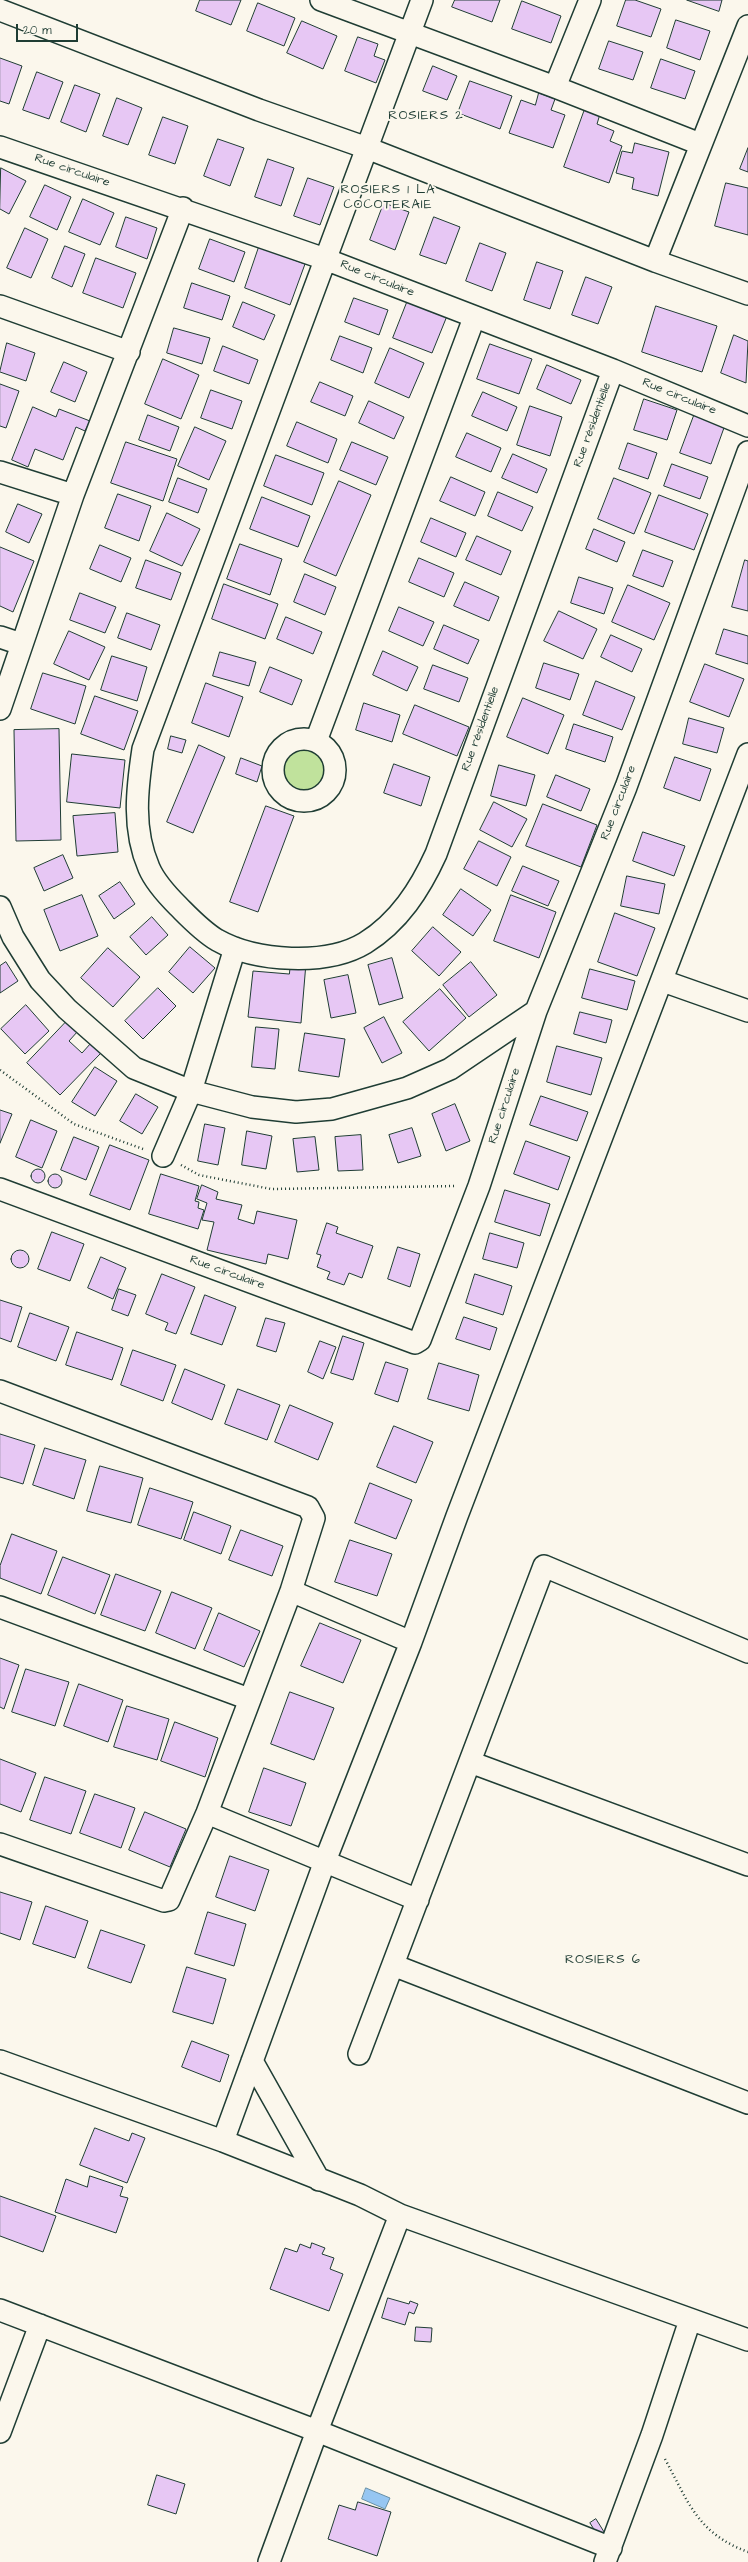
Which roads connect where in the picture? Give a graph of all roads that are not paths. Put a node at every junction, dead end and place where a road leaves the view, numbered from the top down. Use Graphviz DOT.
graph roads {
  1 [pos="321,0"];
  2 [pos="422,0"];
  3 [pos="590,0"];
  4 [pos="0,10"];
  5 [pos="748,26"];
  6 [pos="410,32"];
  7 [pos="555,87"];
  8 [pos="700,144"];
  9 [pos="0,147"];
  10 [pos="367,148"];
  11 [pos="184,208"];
  12 [pos="325,259"];
  13 [pos="655,261"];
  14 [pos="748,294"];
  15 [pos="0,306"];
  16 [pos="474,318"];
  17 [pos="129,352"];
  18 [pos="613,370"];
  19 [pos="748,426"];
  20 [pos="748,452"];
  21 [pos="0,472"];
  22 [pos="72,495"];
  23 [pos="0,637"];
  24 [pos="20,644"];
  25 [pos="0,709"];
  26 [pos="316,741"];
  27 [pos="748,754"];
  28 [pos="0,907"];
  29 [pos="235,948"];
  30 [pos="663,981"];
  31 [pos="536,1011"];
  32 [pos="748,1011"];
  33 [pos="191,1091"];
  34 [pos="163,1156"];
  35 [pos="0,1189"];
  36 [pos="0,1391"];
  37 [pos="291,1591"];
  38 [pos="0,1607"];
  39 [pos="411,1642"];
  40 [pos="746,1645"];
  41 [pos="249,1699"];
  42 [pos="470,1762"];
  43 [pos="207,1812"];
  44 [pos="0,1844"];
  45 [pos="325,1861"];
  46 [pos="748,1866"];
  47 [pos="418,1900"];
  48 [pos="393,1965"];
  49 [pos="359,2054"];
  50 [pos="0,2061"];
  51 [pos="252,2061"];
  52 [pos="748,2103"];
  53 [pos="223,2141"];
  54 [pos="319,2180"];
  55 [pos="400,2215"];
  56 [pos="0,2310"];
  57 [pos="690,2320"];
  58 [pos="40,2325"];
  59 [pos="748,2340"];
  60 [pos="316,2431"];
  61 [pos="0,2432"];
  62 [pos="608,2555"];
  63 [pos="269,2562"];
  1 -- 6 [label="street"];
  2 -- 6 [label="street, Rue résidentielle"];
  3 -- 7 [label="street"];
  4 -- 10 [label="street"];
  5 -- 8 [label="street"];
  6 -- 7 [label="street"];
  6 -- 10 [label="street, Rue résidentielle"];
  7 -- 8 [label="street"];
  8 -- 13 [label="street"];
  9 -- 11 [label="street, Rue circulaire"];
  10 -- 12 [label="street, Rue résidentielle"];
  10 -- 13 [label="street"];
  11 -- 12 [label="street, Rue circulaire"];
  11 -- 17 [label="street"];
  12 -- 16 [label="street, Rue circulaire"];
  12 -- 29 [label="street, Rue résidentielle"];
  13 -- 14 [label="street"];
  15 -- 17 [label="street"];
  16 -- 18 [label="street, Rue circulaire"];
  16 -- 26 [label="street"];
  17 -- 22 [label="street"];
  18 -- 19 [label="street, Rue circulaire"];
  18 -- 29 [label="street, Rue résidentielle"];
  20 -- 31 [label="street, Rue circulaire"];
  21 -- 22 [label="street"];
  22 -- 24 [label="street"];
  23 -- 24 [label="street"];
  24 -- 25 [label="street"];
  27 -- 30 [label="street"];
  28 -- 33 [label="street"];
  29 -- 33 [label="street"];
  30 -- 32 [label="street"];
  30 -- 39 [label="street"];
  31 -- 33 [label="street"];
  31 -- 35 [label="street, Rue circulaire"];
  33 -- 34 [label="street"];
  36 -- 37 [label="street"];
  37 -- 39 [label="street"];
  37 -- 41 [label="street"];
  38 -- 41 [label="street"];
  39 -- 45 [label="street"];
  40 -- 42 [label="street"];
  41 -- 43 [label="street"];
  42 -- 46 [label="street"];
  42 -- 47 [label="street"];
  43 -- 44 [label="street"];
  43 -- 45 [label="street"];
  45 -- 47 [label="street"];
  45 -- 51 [label="street"];
  47 -- 48 [label="street"];
  48 -- 49 [label="street"];
  48 -- 52 [label="street"];
  50 -- 53 [label="street"];
  51 -- 53 [label="street"];
  51 -- 54 [label="street"];
  53 -- 54 [label="street"];
  54 -- 55 [label="street"];
  55 -- 57 [label="street"];
  55 -- 60 [label="street"];
  56 -- 58 [label="street"];
  57 -- 59 [label="street"];
  57 -- 62 [label="street"];
  58 -- 60 [label="street"];
  58 -- 61 [label="street"];
  60 -- 62 [label="street"];
  60 -- 63 [label="street"];
}
